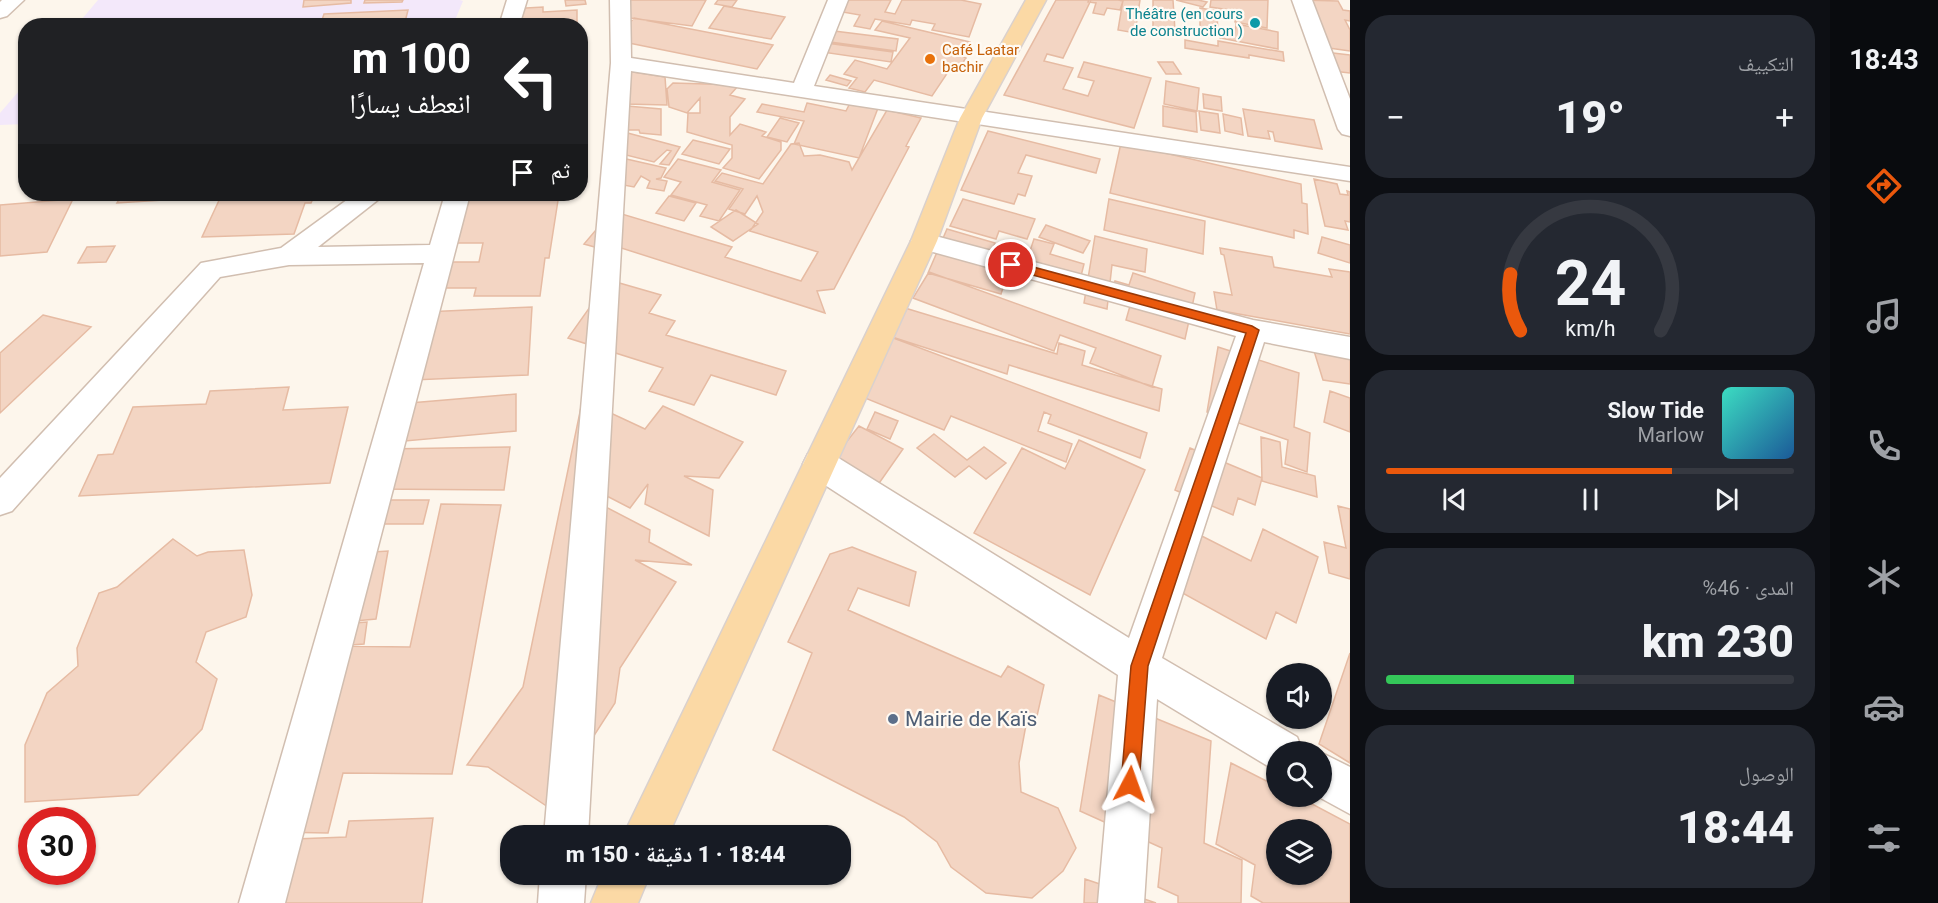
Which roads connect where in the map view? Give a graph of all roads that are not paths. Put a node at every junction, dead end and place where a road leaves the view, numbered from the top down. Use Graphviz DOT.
graph roads {
  1 [pos="14,0"];
  2 [pos="517,0"];
  3 [pos="620,0"];
  4 [pos="838,0"];
  5 [pos="1036,0"];
  6 [pos="1302,0"];
  7 [pos="0,12"];
  8 [pos="511,18"];
  9 [pos="621,63"];
  10 [pos="801,91"];
  11 [pos="971,118"];
  12 [pos="1350,129"];
  13 [pos="1350,174"];
  14 [pos="361,201"];
  15 [pos="455,201"];
  16 [pos="924,241"];
  17 [pos="439,254"];
  18 [pos="289,256"];
  19 [pos="1252,330"];
  20 [pos="1350,348"];
  21 [pos="820,465"];
  22 [pos="0,501"];
  23 [pos="1139,666"];
  24 [pos="1266,742"];
  25 [pos="1332,781"];
  26 [pos="1350,792"];
  27 [pos="567,825"];
  28 [pos="650,825"];
  29 [pos="562,885"];
  30 [pos="622,885"];
  31 [pos="262,903"];
  32 [pos="561,903"];
  33 [pos="614,903"];
  34 [pos="1121,903"];
  1 -- 7 [label="street"];
  2 -- 8 [label="street"];
  3 -- 9 [label="street"];
  4 -- 10 [label="street"];
  5 -- 11 [label="main road"];
  6 -- 12 [label="street"];
  9 -- 10 [label="street"];
  9 -- 27 [label="street"];
  10 -- 11 [label="street"];
  11 -- 13 [label="street"];
  11 -- 16 [label="main road"];
  14 -- 18 [label="street"];
  15 -- 17 [label="street"];
  16 -- 19 [label="street"];
  16 -- 21 [label="main road"];
  17 -- 18 [label="street"];
  17 -- 31 [label="street"];
  18 -- 22 [label="street"];
  19 -- 20 [label="street"];
  19 -- 23 [label="street"];
  21 -- 23 [label="street"];
  21 -- 28 [label="main road"];
  23 -- 24 [label="street"];
  23 -- 34 [label="street"];
  25 -- 26 [label="street"];
  29 -- 32 [label="street"];
  30 -- 33 [label="main road"];
}
